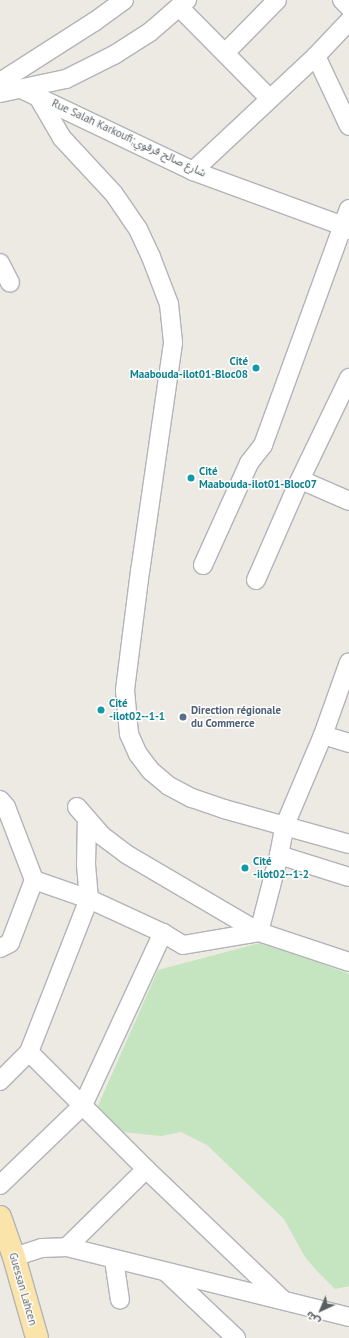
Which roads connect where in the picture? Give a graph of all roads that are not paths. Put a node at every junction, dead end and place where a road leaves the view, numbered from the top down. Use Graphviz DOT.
graph roads {
  1 [pos="124,0"];
  2 [pos="277,0"];
  3 [pos="342,0"];
  4 [pos="183,4"];
  5 [pos="349,7"];
  6 [pos="349,21"];
  7 [pos="225,53"];
  8 [pos="316,56"];
  9 [pos="0,82"];
  10 [pos="29,92"];
  11 [pos="0,94"];
  12 [pos="270,99"];
  13 [pos="349,126"];
  14 [pos="193,170"];
  15 [pos="349,209"];
  16 [pos="346,228"];
  17 [pos="0,262"];
  18 [pos="10,283"];
  19 [pos="349,378"];
  20 [pos="301,480"];
  21 [pos="349,501"];
  22 [pos="203,565"];
  23 [pos="256,580"];
  24 [pos="349,662"];
  25 [pos="323,735"];
  26 [pos="349,743"];
  27 [pos="0,800"];
  28 [pos="285,825"];
  29 [pos="349,844"];
  30 [pos="279,855"];
  31 [pos="349,877"];
  32 [pos="34,880"];
  33 [pos="89,899"];
  34 [pos="259,932"];
  35 [pos="163,933"];
  36 [pos="0,948"];
  37 [pos="349,962"];
  38 [pos="29,1052"];
  39 [pos="0,1081"];
  40 [pos="83,1105"];
  41 [pos="146,1169"];
  42 [pos="0,1186"];
  43 [pos="0,1217"];
  44 [pos="67,1248"];
  45 [pos="14,1257"];
  46 [pos="114,1260"];
  47 [pos="166,1272"];
  48 [pos="282,1299"];
  49 [pos="120,1300"];
  50 [pos="349,1317"];
  51 [pos="37,1338"];
  52 [pos="236,1338"];
  1 -- 9 [label="street"];
  2 -- 7 [label="street"];
  3 -- 5 [label="street"];
  4 -- 7 [label="street"];
  4 -- 10 [label="street"];
  6 -- 8 [label="street"];
  7 -- 12 [label="street"];
  8 -- 12 [label="street"];
  8 -- 13 [label="street"];
  10 -- 11 [label="street"];
  10 -- 14 [label="street, Rue Salah Karkoufi;شارع صالح قرقوي"];
  10 -- 28 [label="street"];
  12 -- 14 [label="street"];
  14 -- 16 [label="street, Rue Salah Karkoufi;شارع صالح قرقوي"];
  15 -- 16 [label="street"];
  16 -- 22 [label="street"];
  17 -- 18 [label="street"];
  19 -- 20 [label="street"];
  20 -- 21 [label="street"];
  20 -- 23 [label="street"];
  24 -- 25 [label="street"];
  25 -- 26 [label="street"];
  25 -- 28 [label="street"];
  27 -- 32 [label="street"];
  28 -- 29 [label="street"];
  28 -- 30 [label="street"];
  30 -- 31 [label="street"];
  30 -- 34 [label="street"];
  32 -- 33 [label="street"];
  32 -- 36 [label="street"];
  33 -- 34 [label="street"];
  33 -- 35 [label="street"];
  33 -- 38 [label="street"];
  34 -- 35 [label="street"];
  34 -- 37 [label="street"];
  35 -- 40 [label="street"];
  38 -- 39 [label="street"];
  38 -- 40 [label="street"];
  40 -- 41 [label="street"];
  40 -- 42 [label="street"];
  41 -- 44 [label="street"];
  41 -- 48 [label="street"];
  43 -- 45 [label="main road, Guessan Lahcen"];
  44 -- 45 [label="street"];
  44 -- 46 [label="street"];
  45 -- 51 [label="main road, Guessan Lahcen"];
  46 -- 47 [label="street"];
  46 -- 49 [label="street"];
  47 -- 48 [label="street"];
  47 -- 52 [label="street"];
  48 -- 50 [label="street"];
}
